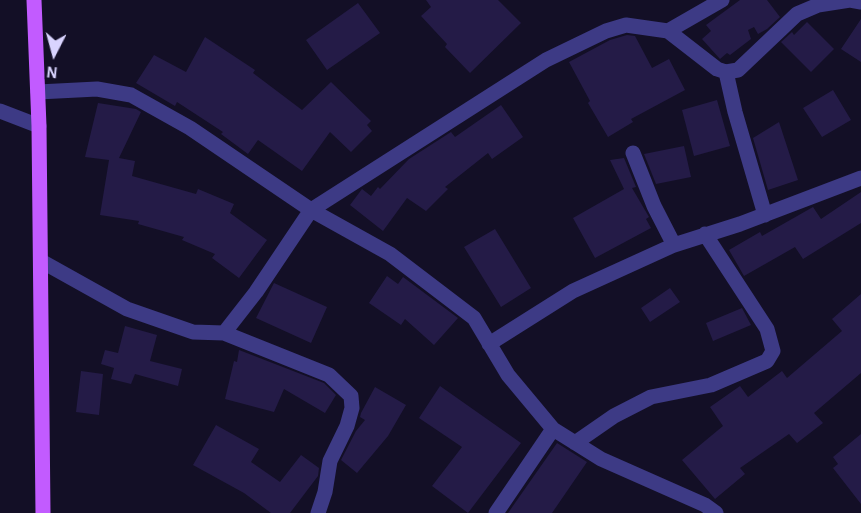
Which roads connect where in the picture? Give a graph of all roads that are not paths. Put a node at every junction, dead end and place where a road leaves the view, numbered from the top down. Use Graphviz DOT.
graph roads {
  1 [pos="34,0"];
  2 [pos="722,0"];
  3 [pos="861,2"];
  4 [pos="668,31"];
  5 [pos="726,72"];
  6 [pos="38,92"];
  7 [pos="0,111"];
  8 [pos="39,126"];
  9 [pos="633,153"];
  10 [pos="861,178"];
  11 [pos="311,210"];
  12 [pos="765,215"];
  13 [pos="705,234"];
  14 [pos="674,245"];
  15 [pos="41,261"];
  16 [pos="224,333"];
  17 [pos="489,344"];
  18 [pos="553,429"];
  19 [pos="575,443"];
  20 [pos="43,513"];
  21 [pos="318,513"];
  22 [pos="496,513"];
  23 [pos="716,513"];
  1 -- 6 [label="main road"];
  2 -- 4 [label="street"];
  3 -- 5 [label="street"];
  4 -- 5 [label="street"];
  4 -- 11 [label="street"];
  5 -- 12 [label="street"];
  6 -- 8 [label="main road"];
  6 -- 11 [label="street"];
  7 -- 8 [label="street"];
  8 -- 15 [label="main road"];
  9 -- 14 [label="street"];
  10 -- 12 [label="street"];
  11 -- 16 [label="street"];
  11 -- 17 [label="street"];
  12 -- 13 [label="street"];
  13 -- 14 [label="street"];
  13 -- 19 [label="street"];
  14 -- 17 [label="street"];
  15 -- 16 [label="street"];
  15 -- 20 [label="main road"];
  16 -- 21 [label="street"];
  17 -- 18 [label="street"];
  18 -- 19 [label="street"];
  18 -- 22 [label="street"];
  19 -- 23 [label="street"];
}
